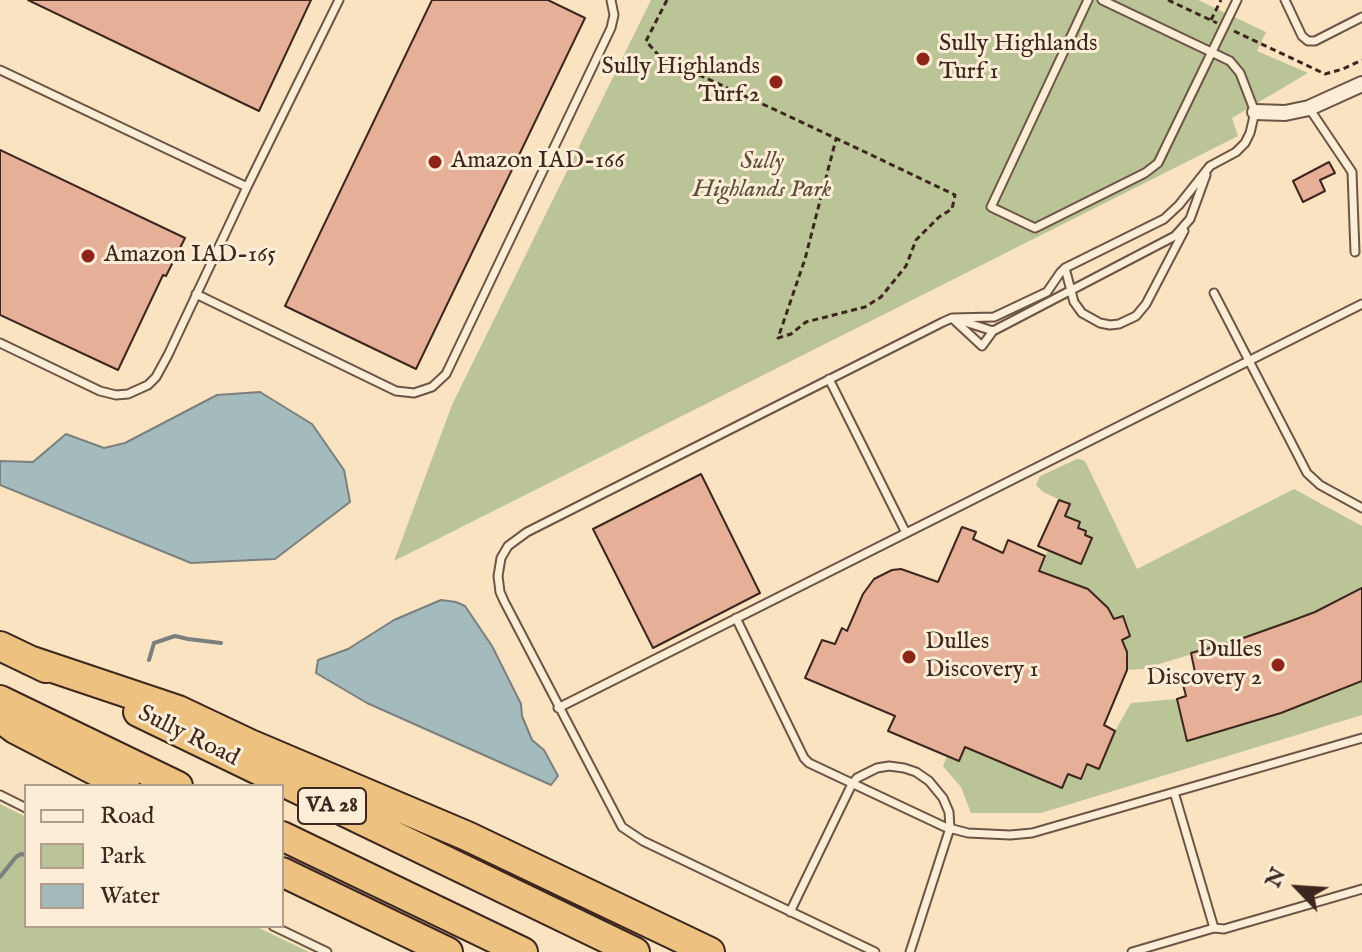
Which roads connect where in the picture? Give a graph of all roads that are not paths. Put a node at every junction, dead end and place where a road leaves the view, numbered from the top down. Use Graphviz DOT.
graph roads {
  1 [pos="339,0"];
  2 [pos="611,0"];
  3 [pos="1088,0"];
  4 [pos="1102,0"];
  5 [pos="1237,0"];
  6 [pos="1285,0"];
  7 [pos="1362,17"];
  8 [pos="1212,52"];
  9 [pos="0,70"];
  10 [pos="1362,84"];
  11 [pos="1309,108"];
  12 [pos="1255,112"];
  13 [pos="1210,166"];
  14 [pos="247,187"];
  15 [pos="1190,219"];
  16 [pos="1151,225"];
  17 [pos="1159,245"];
  18 [pos="1355,252"];
  19 [pos="1065,268"];
  20 [pos="1071,290"];
  21 [pos="1214,293"];
  22 [pos="196,294"];
  23 [pos="1362,304"];
  24 [pos="952,318"];
  25 [pos="993,331"];
  26 [pos="0,343"];
  27 [pos="1248,361"];
  28 [pos="829,379"];
  29 [pos="1362,508"];
  30 [pos="906,533"];
  31 [pos="736,618"];
  32 [pos="0,646"];
  33 [pos="29,660"];
  34 [pos="0,700"];
  35 [pos="558,708"];
  36 [pos="0,718"];
  37 [pos="1361,741"];
  38 [pos="121,784"];
  39 [pos="174,784"];
  40 [pos="852,784"];
  41 [pos="1174,792"];
  42 [pos="0,795"];
  43 [pos="24,807"];
  44 [pos="950,828"];
  45 [pos="284,837"];
  46 [pos="284,873"];
  47 [pos="1362,889"];
  48 [pos="790,912"];
  49 [pos="277,928"];
  50 [pos="1214,928"];
  51 [pos="327,952"];
  52 [pos="448,952"];
  53 [pos="523,952"];
  54 [pos="635,952"];
  55 [pos="710,952"];
  56 [pos="875,952"];
  57 [pos="910,952"];
  58 [pos="1132,952"];
  1 -- 14 [label="lane"];
  2 -- 22 [label="lane"];
  3 -- 8 [label="lane"];
  4 -- 8 [label="lane"];
  5 -- 8 [label="lane"];
  6 -- 7 [label="lane"];
  8 -- 12 [label="lane"];
  9 -- 14 [label="lane"];
  10 -- 11 [label="street"];
  11 -- 12 [label="street"];
  11 -- 18 [label="lane"];
  12 -- 13 [label="lane"];
  13 -- 15 [label="lane"];
  13 -- 16 [label="lane"];
  14 -- 22 [label="lane"];
  15 -- 17 [label="lane"];
  15 -- 20 [label="lane"];
  16 -- 17 [label="lane"];
  16 -- 19 [label="lane"];
  17 -- 20 [label="lane"];
  19 -- 20 [label="lane"];
  19 -- 24 [label="lane"];
  20 -- 25 [label="lane"];
  21 -- 27 [label="lane"];
  22 -- 26 [label="lane"];
  23 -- 27 [label="lane"];
  24 -- 25 [label="lane"];
  24 -- 25 [label="lane"];
  24 -- 28 [label="lane"];
  27 -- 29 [label="lane"];
  27 -- 30 [label="lane"];
  28 -- 30 [label="lane"];
  28 -- 35 [label="lane"];
  30 -- 31 [label="lane"];
  31 -- 35 [label="lane"];
  31 -- 40 [label="lane"];
  32 -- 33 [label="highway, Sully Road / VA 28"];
  33 -- 54 [label="highway, Sully Road / VA 28"];
  33 -- 55 [label="highway"];
  34 -- 39 [label="highway, Sully Road"];
  35 -- 48 [label="lane"];
  36 -- 38 [label="highway"];
  37 -- 41 [label="lane"];
  40 -- 44 [label="lane"];
  40 -- 44 [label="lane"];
  40 -- 48 [label="lane"];
  41 -- 44 [label="lane"];
  41 -- 50 [label="lane"];
  42 -- 43 [label="lane"];
  44 -- 57 [label="lane"];
  45 -- 53 [label="highway, VA 28"];
  46 -- 52 [label="highway"];
  47 -- 50 [label="lane"];
  48 -- 56 [label="lane"];
  49 -- 51 [label="lane"];
  50 -- 58 [label="lane"];
}
